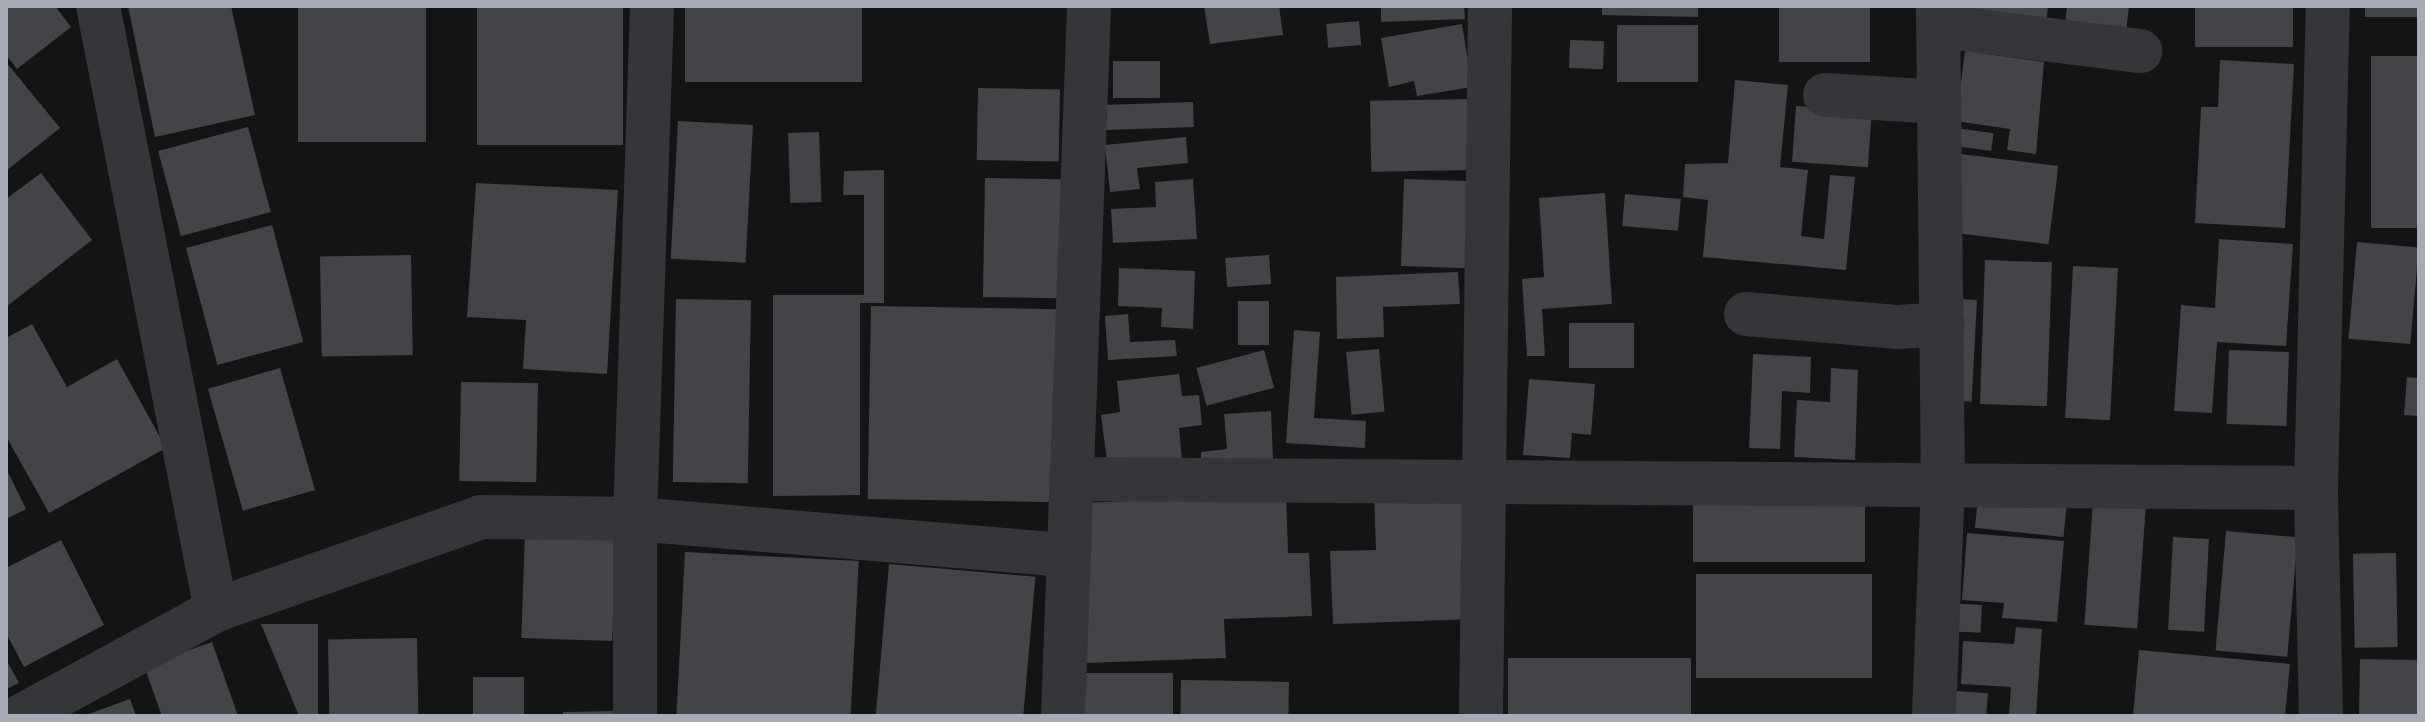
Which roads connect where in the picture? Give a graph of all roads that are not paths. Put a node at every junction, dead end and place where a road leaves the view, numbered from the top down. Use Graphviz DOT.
graph roads {
  1 [pos="98,6"];
  2 [pos="652,6"];
  3 [pos="1089,6"];
  4 [pos="1490,6"];
  5 [pos="2328,6"];
  6 [pos="1939,16"];
  7 [pos="2140,51"];
  8 [pos="1825,95"];
  9 [pos="1940,102"];
  10 [pos="1746,314"];
  11 [pos="1943,324"];
  12 [pos="1071,479"];
  13 [pos="1487,482"];
  14 [pos="1943,485"];
  15 [pos="2316,488"];
  16 [pos="635,519"];
  17 [pos="1065,555"];
  18 [pos="216,610"];
  19 [pos="21,716"];
  20 [pos="635,716"];
  21 [pos="1063,716"];
  22 [pos="1481,716"];
  23 [pos="1934,716"];
  24 [pos="2321,716"];
  1 -- 18 [label="street"];
  2 -- 16 [label="street"];
  3 -- 12 [label="street"];
  4 -- 13 [label="street"];
  5 -- 15 [label="street"];
  6 -- 7 [label="street"];
  6 -- 9 [label="street"];
  8 -- 9 [label="street"];
  9 -- 11 [label="street"];
  10 -- 11 [label="street"];
  11 -- 14 [label="street"];
  12 -- 13 [label="street"];
  12 -- 17 [label="street"];
  13 -- 14 [label="street"];
  13 -- 22 [label="street"];
  14 -- 15 [label="street"];
  14 -- 23 [label="street"];
  15 -- 24 [label="street"];
  16 -- 17 [label="street"];
  16 -- 18 [label="street"];
  16 -- 20 [label="street"];
  17 -- 21 [label="street"];
  18 -- 19 [label="street"];
}
